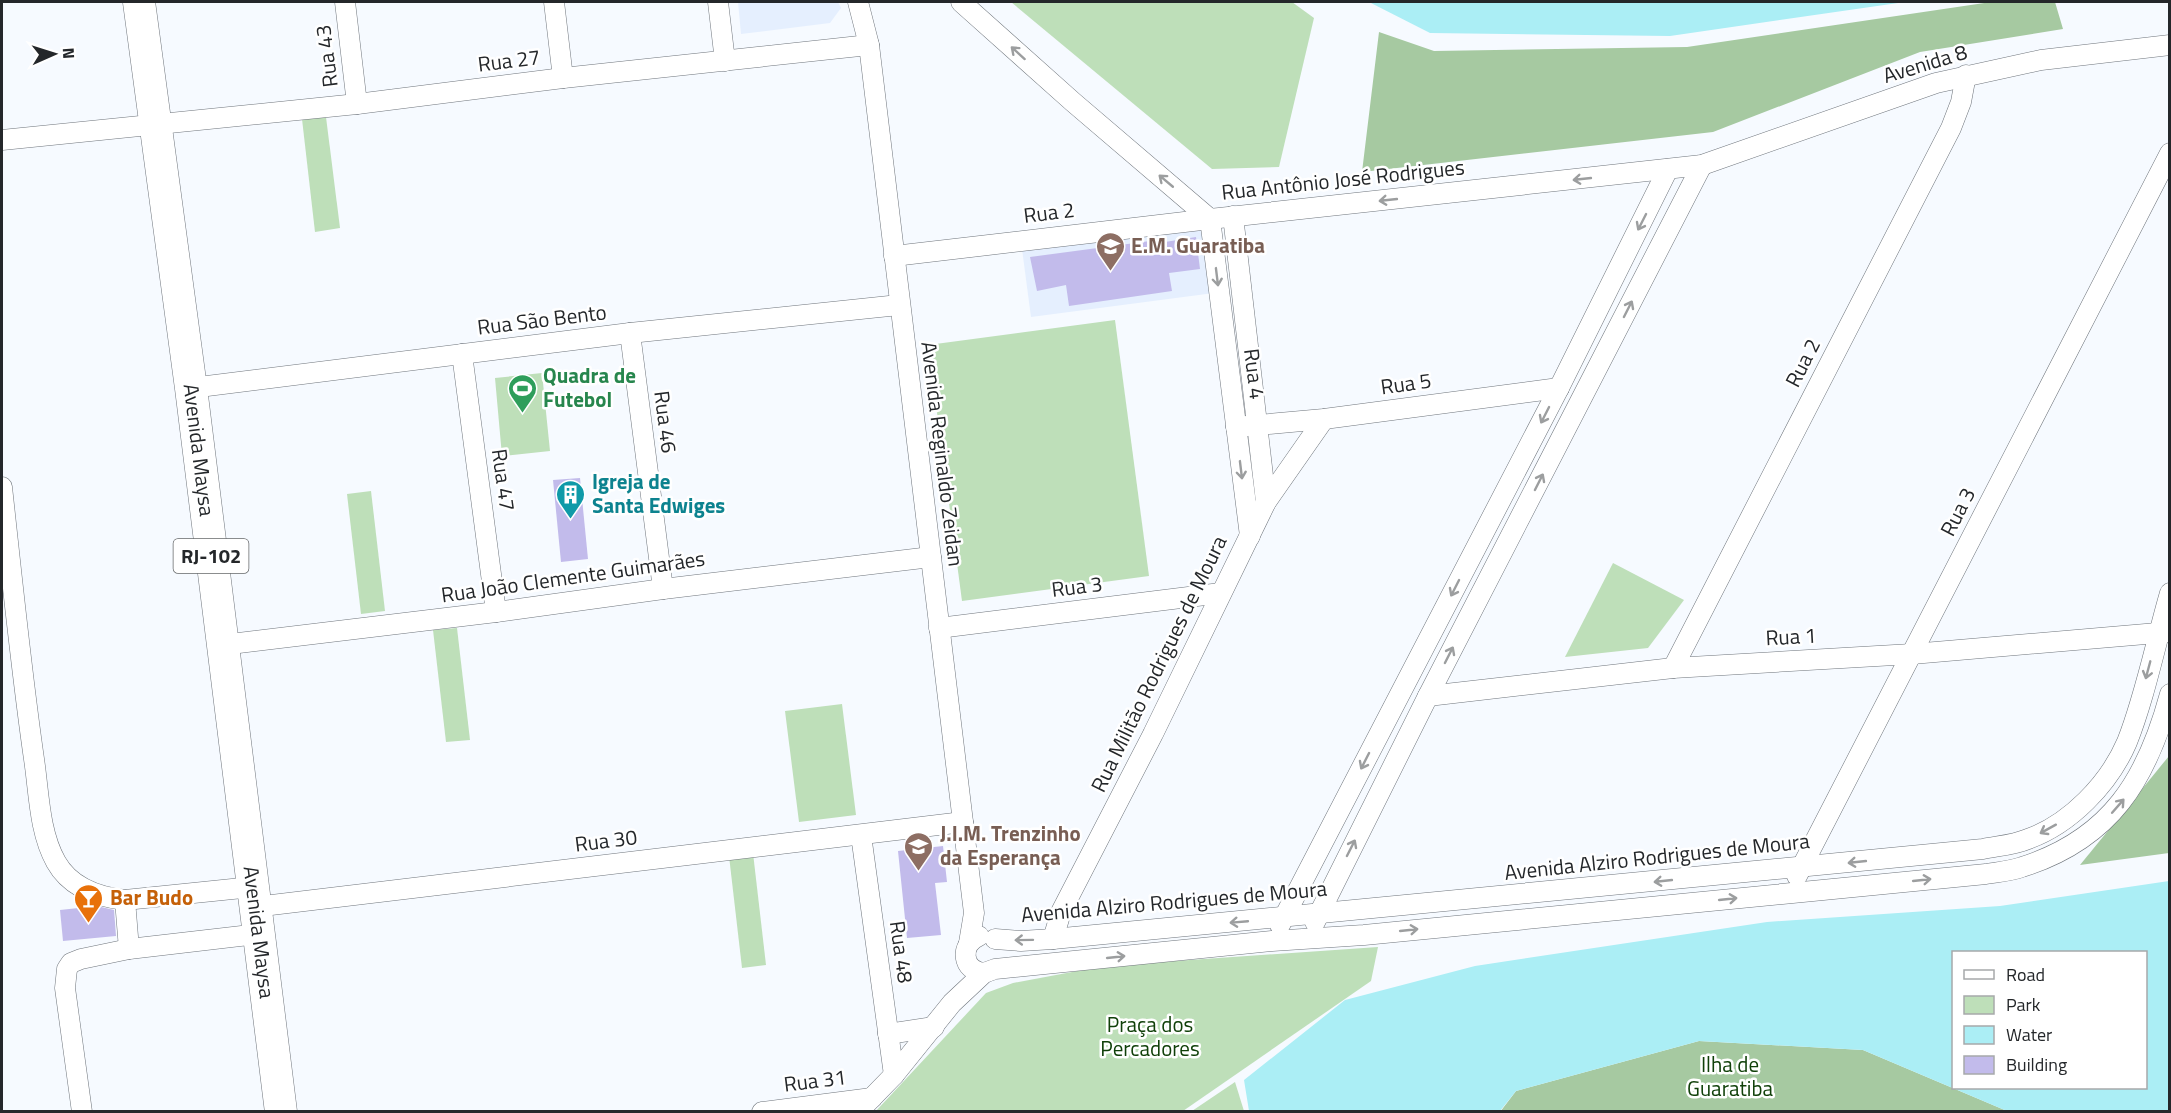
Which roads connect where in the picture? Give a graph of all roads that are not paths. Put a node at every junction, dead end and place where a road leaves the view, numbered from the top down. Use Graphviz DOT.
graph roads {
  1 [pos="139,2"];
  2 [pos="345,2"];
  3 [pos="554,2"];
  4 [pos="718,2"];
  5 [pos="962,2"];
  6 [pos="862,4"];
  7 [pos="869,45"];
  8 [pos="2169,45"];
  9 [pos="725,61"];
  10 [pos="1966,75"];
  11 [pos="563,78"];
  12 [pos="357,104"];
  13 [pos="154,124"];
  14 [pos="2,140"];
  15 [pos="2169,153"];
  16 [pos="1702,165"];
  17 [pos="1668,169"];
  18 [pos="1233,216"];
  19 [pos="1210,219"];
  20 [pos="894,256"];
  21 [pos="900,305"];
  22 [pos="630,333"];
  23 [pos="462,354"];
  24 [pos="191,388"];
  25 [pos="1559,388"];
  26 [pos="1324,419"];
  27 [pos="1258,425"];
  28 [pos="1236,427"];
  29 [pos="2,487"];
  30 [pos="1266,502"];
  31 [pos="1250,536"];
  32 [pos="931,557"];
  33 [pos="663,589"];
  34 [pos="1221,593"];
  35 [pos="2169,593"];
  36 [pos="496,612"];
  37 [pos="939,628"];
  38 [pos="2164,633"];
  39 [pos="222,645"];
  40 [pos="1912,654"];
  41 [pos="1673,668"];
  42 [pos="2169,694"];
  43 [pos="1428,696"];
  44 [pos="963,822"];
  45 [pos="861,835"];
  46 [pos="1801,867"];
  47 [pos="1790,893"];
  48 [pos="125,900"];
  49 [pos="255,909"];
  50 [pos="1369,909"];
  51 [pos="974,913"];
  52 [pos="1318,914"];
  53 [pos="1284,918"];
  54 [pos="1364,935"];
  55 [pos="992,938"];
  56 [pos="1062,938"];
  57 [pos="1308,939"];
  58 [pos="1272,941"];
  59 [pos="129,949"];
  60 [pos="967,951"];
  61 [pos="1074,961"];
  62 [pos="990,971"];
  63 [pos="952,1003"];
  64 [pos="934,1027"];
  65 [pos="888,1034"];
  66 [pos="894,1075"];
  67 [pos="865,1105"];
  68 [pos="82,1112"];
  69 [pos="281,1112"];
  70 [pos="762,1112"];
  1 -- 13 [label="main road, Avenida Maysa / RJ-102"];
  2 -- 12 [label="street, Rua 43"];
  3 -- 11 [label="street"];
  4 -- 9 [label="street"];
  19 -- 5 [label="street, Rua Antônio José Rodrigues, one-way"];
  6 -- 7 [label="street, Avenida Reginaldo Zeidan"];
  7 -- 9 [label="street, Rua 27"];
  7 -- 20 [label="street, Avenida Reginaldo Zeidan"];
  8 -- 10 [label="street, Avenida 8"];
  9 -- 11 [label="street, Rua 27"];
  10 -- 16 [label="street, Avenida 8"];
  10 -- 41 [label="street, Rua 2"];
  11 -- 12 [label="street, Rua 27"];
  12 -- 13 [label="street, Rua 27"];
  13 -- 14 [label="street, Rua 27"];
  13 -- 24 [label="main road, Avenida Maysa / RJ-102"];
  15 -- 40 [label="street, Rua 3"];
  16 -- 17 [label="street, Rua Antônio José Rodrigues"];
  43 -- 16 [label="street, one-way"];
  17 -- 18 [label="street, Rua Antônio José Rodrigues, one-way"];
  17 -- 25 [label="street, one-way"];
  18 -- 19 [label="street, Rua Antônio José Rodrigues"];
  18 -- 27 [label="street, Rua 4"];
  19 -- 20 [label="street, Rua 2"];
  19 -- 28 [label="street, Rua 4, one-way"];
  20 -- 21 [label="street, Avenida Reginaldo Zeidan"];
  21 -- 22 [label="street, Rua São Bento"];
  21 -- 32 [label="street, Avenida Reginaldo Zeidan"];
  22 -- 23 [label="street, Rua São Bento"];
  22 -- 33 [label="street, Rua 46"];
  23 -- 24 [label="street, Rua São Bento"];
  23 -- 36 [label="street, Rua 47"];
  24 -- 39 [label="main road, Avenida Maysa / RJ-102"];
  25 -- 26 [label="street, Rua 5"];
  25 -- 53 [label="street, one-way"];
  26 -- 27 [label="street, Rua 5"];
  26 -- 30 [label="street, Rua Militão Rodrigues de Moura"];
  27 -- 28 [label="street, Rua 5"];
  27 -- 30 [label="street, Rua 4"];
  28 -- 31 [label="street, Rua 4, one-way"];
  29 -- 48 [label="street"];
  30 -- 31 [label="street, Rua Militão Rodrigues de Moura"];
  31 -- 34 [label="street, Rua Militão Rodrigues de Moura"];
  32 -- 33 [label="street, Rua João Clemente Guimarães"];
  32 -- 37 [label="street, Avenida Reginaldo Zeidan"];
  33 -- 36 [label="street, Rua João Clemente Guimarães"];
  34 -- 37 [label="street, Rua 3"];
  34 -- 56 [label="street, Rua Militão Rodrigues de Moura"];
  35 -- 38 [label="street, Avenida Alziro Rodrigues de Moura"];
  36 -- 39 [label="street, Rua João Clemente Guimarães"];
  37 -- 44 [label="street, Avenida Reginaldo Zeidan"];
  38 -- 40 [label="street, Rua 1"];
  38 -- 46 [label="street, Avenida Alziro Rodrigues de Moura, one-way"];
  39 -- 49 [label="main road, Avenida Maysa / RJ-102"];
  40 -- 41 [label="street, Rua 1"];
  40 -- 46 [label="street, Rua 3"];
  41 -- 43 [label="street, Rua 1"];
  47 -- 42 [label="street, one-way"];
  52 -- 43 [label="street, one-way"];
  44 -- 45 [label="street, Rua 30"];
  44 -- 51 [label="street, Avenida Reginaldo Zeidan"];
  45 -- 49 [label="street, Rua 30"];
  45 -- 65 [label="street, Rua 48"];
  46 -- 47 [label="street, Rua 3"];
  46 -- 50 [label="street, Avenida Alziro Rodrigues de Moura, one-way"];
  54 -- 47 [label="street, one-way"];
  48 -- 49 [label="street"];
  48 -- 59 [label="street"];
  49 -- 59 [label="street"];
  49 -- 69 [label="main road, Avenida Maysa / RJ-102"];
  50 -- 52 [label="street, Avenida Alziro Rodrigues de Moura"];
  50 -- 54 [label="street"];
  51 -- 55 [label="street, Avenida Reginaldo Zeidan"];
  51 -- 60 [label="street, Avenida Reginaldo Zeidan"];
  52 -- 53 [label="street, Avenida Alziro Rodrigues de Moura"];
  52 -- 57 [label="street"];
  53 -- 56 [label="street, Avenida Alziro Rodrigues de Moura, one-way"];
  53 -- 58 [label="street"];
  54 -- 57 [label="street"];
  56 -- 55 [label="street, Avenida Alziro Rodrigues de Moura, one-way"];
  55 -- 60 [label="street"];
  55 -- 62 [label="street, Avenida Reginaldo Zeidan"];
  56 -- 61 [label="street"];
  57 -- 58 [label="street"];
  61 -- 58 [label="street, one-way"];
  59 -- 68 [label="street"];
  60 -- 62 [label="street"];
  60 -- 63 [label="street, Avenida Reginaldo Zeidan"];
  61 -- 62 [label="street"];
  62 -- 63 [label="street, Avenida Reginaldo Zeidan"];
  63 -- 64 [label="street, Avenida Reginaldo Zeidan"];
  64 -- 65 [label="street"];
  64 -- 66 [label="street, Avenida Reginaldo Zeidan"];
  65 -- 66 [label="street, Rua 48"];
  66 -- 67 [label="street, Avenida Reginaldo Zeidan"];
  67 -- 70 [label="street, Rua 31"];
}
